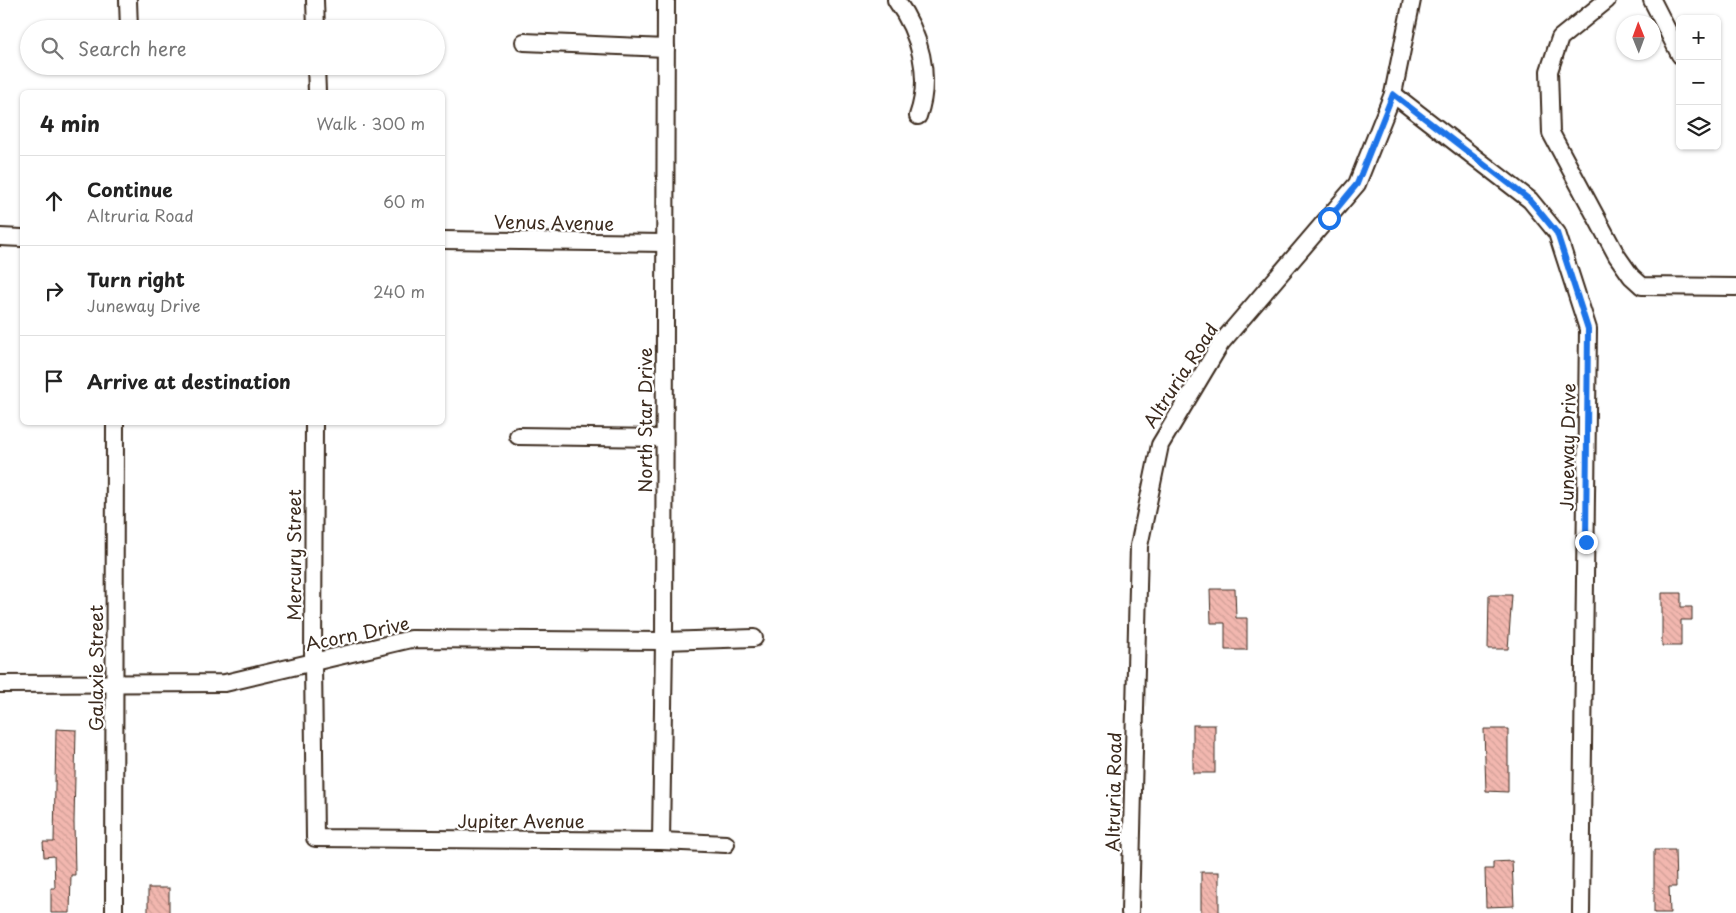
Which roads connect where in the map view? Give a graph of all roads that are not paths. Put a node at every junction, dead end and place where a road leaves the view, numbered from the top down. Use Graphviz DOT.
graph roads {
  1 [pos="128,0"];
  2 [pos="315,0"];
  3 [pos="666,0"];
  4 [pos="896,0"];
  5 [pos="1412,0"];
  6 [pos="1652,0"];
  7 [pos="1596,3"];
  8 [pos="129,20"];
  9 [pos="316,20"];
  10 [pos="524,42"];
  11 [pos="1676,47"];
  12 [pos="666,48"];
  13 [pos="316,75"];
  14 [pos="317,90"];
  15 [pos="1393,94"];
  16 [pos="918,116"];
  17 [pos="0,237"];
  18 [pos="20,238"];
  19 [pos="445,240"];
  20 [pos="665,243"];
  21 [pos="1736,287"];
  22 [pos="115,425"];
  23 [pos="314,425"];
  24 [pos="518,436"];
  25 [pos="663,438"];
  26 [pos="754,638"];
  27 [pos="664,641"];
  28 [pos="313,662"];
  29 [pos="0,684"];
  30 [pos="116,684"];
  31 [pos="315,838"];
  32 [pos="661,841"];
  33 [pos="726,844"];
  34 [pos="114,913"];
  35 [pos="1130,913"];
  36 [pos="1581,913"];
  1 -- 8 [label="street"];
  2 -- 9 [label="street"];
  3 -- 12 [label="street, North Star Drive"];
  4 -- 16 [label="street"];
  5 -- 15 [label="street, Altruria Road"];
  6 -- 11 [label="street"];
  7 -- 21 [label="street"];
  10 -- 12 [label="street"];
  12 -- 20 [label="street, North Star Drive"];
  13 -- 14 [label="street"];
  15 -- 35 [label="street, Altruria Road"];
  15 -- 36 [label="street, Juneway Drive"];
  17 -- 18 [label="street"];
  19 -- 20 [label="street, Venus Avenue"];
  20 -- 25 [label="street, North Star Drive"];
  22 -- 30 [label="street, Galaxie Street"];
  23 -- 28 [label="street, Mercury Street"];
  24 -- 25 [label="street"];
  25 -- 27 [label="street, North Star Drive"];
  26 -- 27 [label="street, Acorn Drive"];
  27 -- 28 [label="street, Acorn Drive"];
  27 -- 32 [label="street, North Star Drive"];
  28 -- 30 [label="street, Acorn Drive"];
  28 -- 31 [label="street, Mercury Street"];
  29 -- 30 [label="street, Acorn Drive"];
  30 -- 34 [label="street, Galaxie Street"];
  31 -- 32 [label="street, Jupiter Avenue"];
  32 -- 33 [label="street, Jupiter Avenue"];
}
